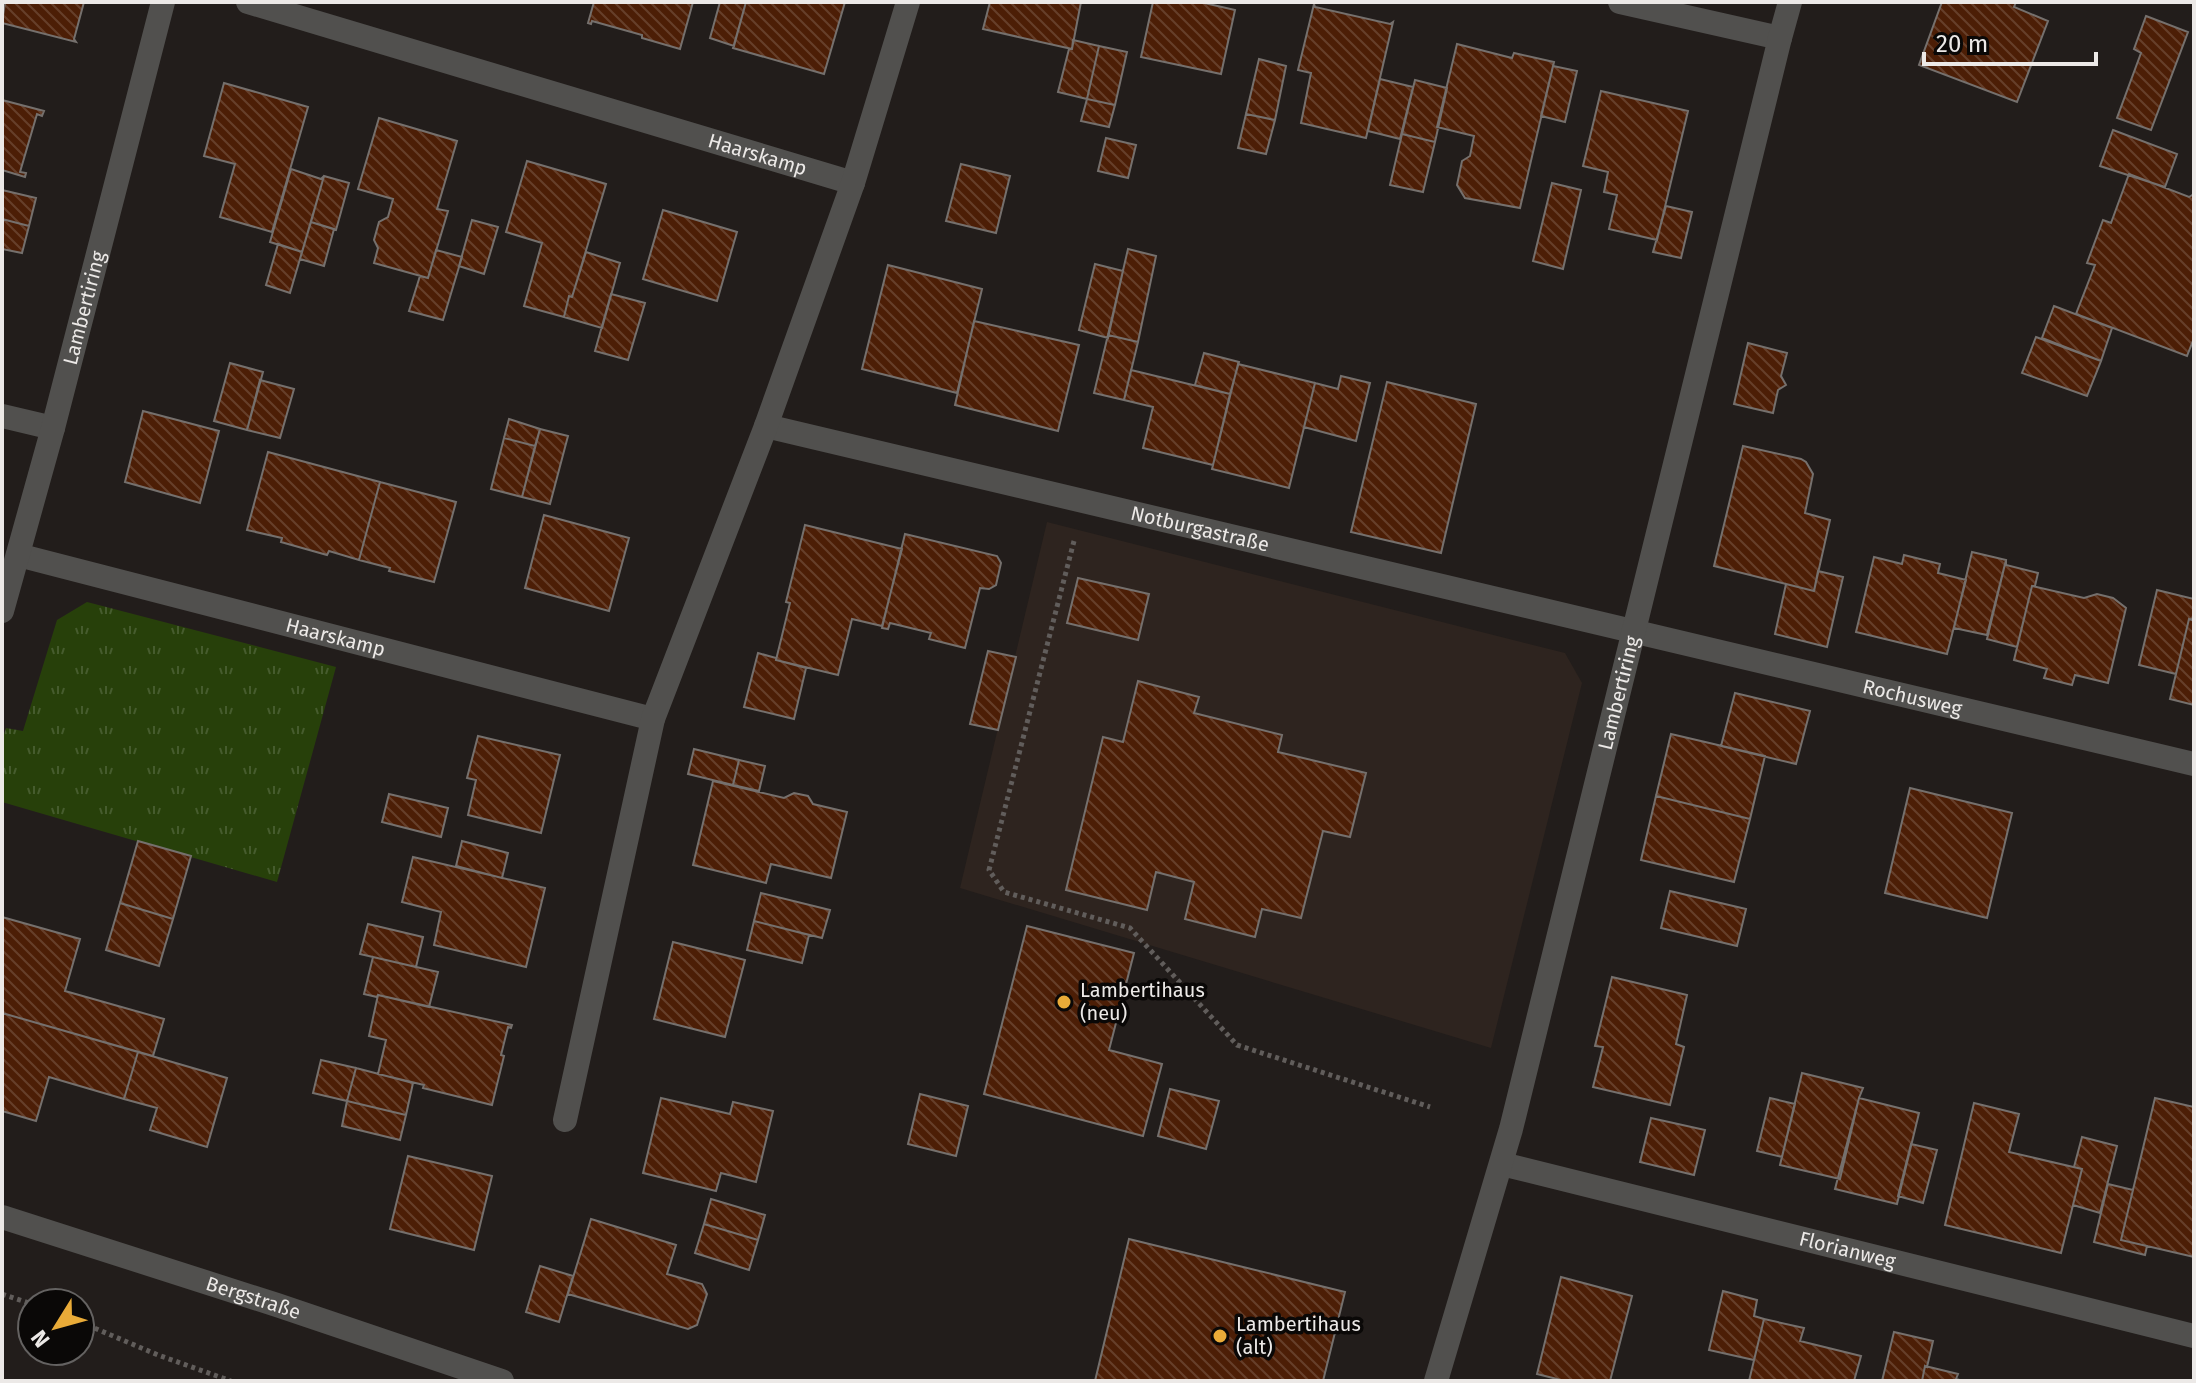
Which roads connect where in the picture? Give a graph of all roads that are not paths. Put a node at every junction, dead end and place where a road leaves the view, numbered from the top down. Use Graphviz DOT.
graph roads {
  1 [pos="163,2"];
  2 [pos="248,2"];
  3 [pos="908,2"];
  4 [pos="1620,2"];
  5 [pos="1790,2"];
  6 [pos="1780,38"];
  7 [pos="853,183"];
  8 [pos="2,416"];
  9 [pos="766,426"];
  10 [pos="53,428"];
  11 [pos="18,555"];
  12 [pos="2,611"];
  13 [pos="1632,632"];
  14 [pos="653,719"];
  15 [pos="2194,764"];
  16 [pos="565,1120"];
  17 [pos="1502,1164"];
  18 [pos="2,1217"];
  19 [pos="2194,1336"];
  20 [pos="502,1381"];
  21 [pos="1436,1381"];
  1 -- 10 [label="street, Lambertiring"];
  2 -- 7 [label="street, Haarskamp"];
  3 -- 7 [label="street"];
  4 -- 6 [label="street"];
  5 -- 6 [label="street, Lambertiring"];
  6 -- 13 [label="street, Lambertiring"];
  7 -- 9 [label="street"];
  8 -- 10 [label="street"];
  9 -- 13 [label="street, Notburgastraße"];
  9 -- 14 [label="street"];
  10 -- 11 [label="street, Lambertiring"];
  11 -- 12 [label="street, Lambertiring"];
  11 -- 14 [label="street, Haarskamp"];
  13 -- 15 [label="street, Rochusweg"];
  13 -- 17 [label="street, Lambertiring"];
  14 -- 16 [label="street"];
  17 -- 19 [label="street, Florianweg"];
  17 -- 21 [label="street, Lambertiring"];
  18 -- 20 [label="street, Bergstraße"];
}
